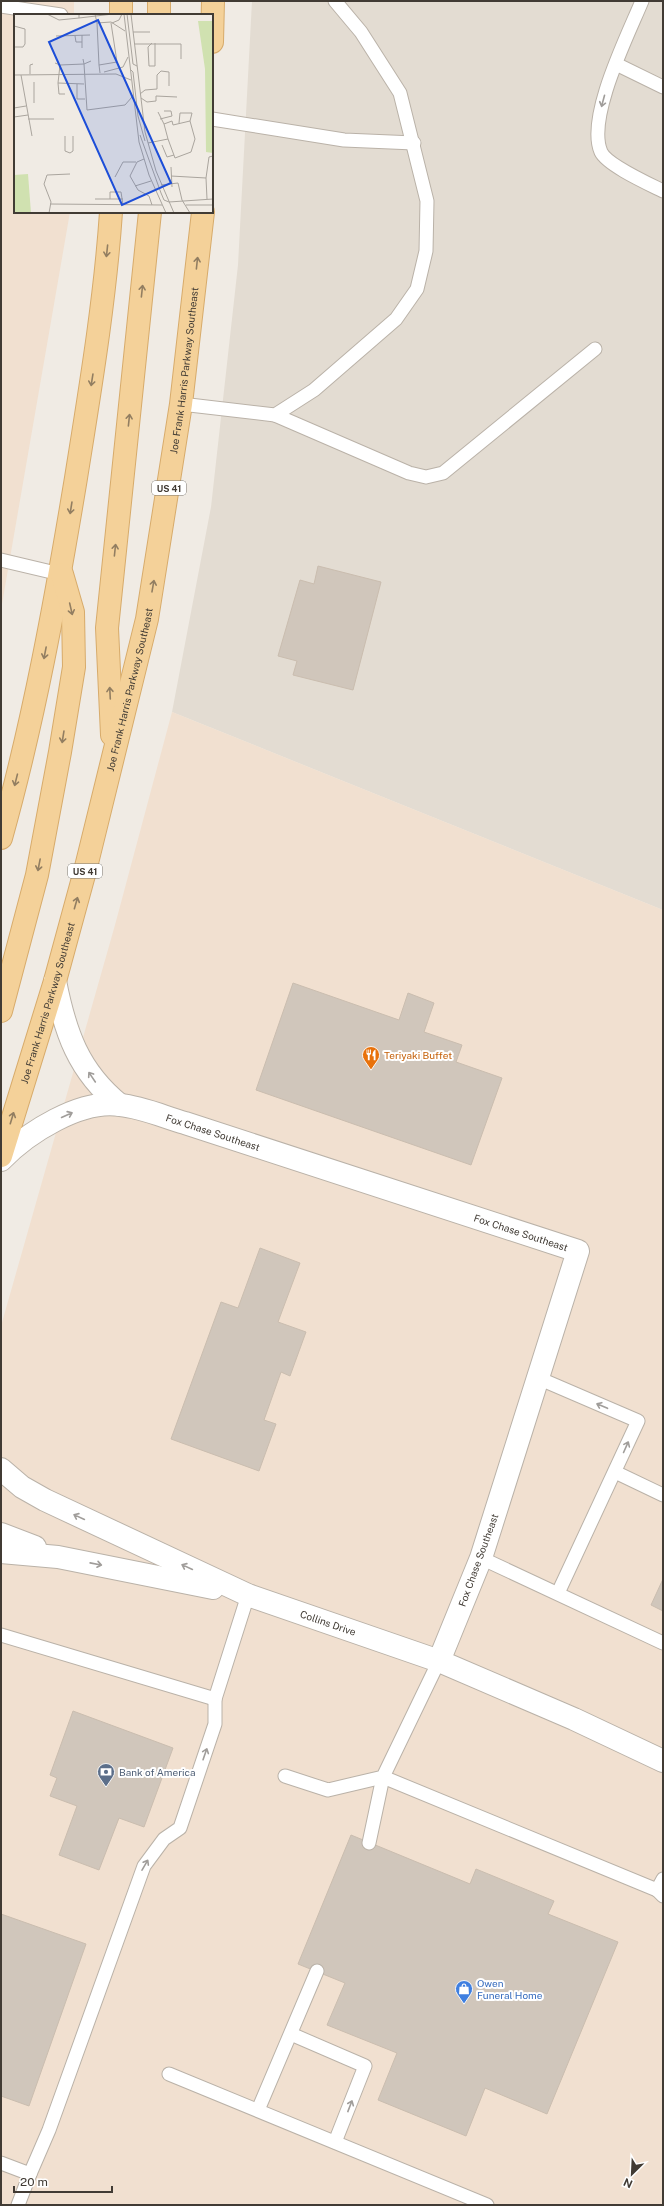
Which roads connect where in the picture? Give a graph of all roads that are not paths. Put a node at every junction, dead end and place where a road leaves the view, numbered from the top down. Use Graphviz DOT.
graph roads {
  1 [pos="121,1"];
  2 [pos="159,1"];
  3 [pos="213,1"];
  4 [pos="335,1"];
  5 [pos="642,1"];
  6 [pos="1,6"];
  7 [pos="54,14"];
  8 [pos="121,14"];
  9 [pos="159,14"];
  10 [pos="213,14"];
  11 [pos="616,64"];
  12 [pos="663,87"];
  13 [pos="213,119"];
  14 [pos="414,143"];
  15 [pos="663,191"];
  16 [pos="111,213"];
  17 [pos="150,213"];
  18 [pos="202,213"];
  19 [pos="595,349"];
  20 [pos="181,404"];
  21 [pos="275,416"];
  22 [pos="1,560"];
  23 [pos="61,573"];
  24 [pos="113,760"];
  25 [pos="1,838"];
  26 [pos="55,981"];
  27 [pos="1,1012"];
  28 [pos="120,1104"];
  29 [pos="1,1156"];
  30 [pos="1,1160"];
  31 [pos="538,1378"];
  32 [pos="1,1469"];
  33 [pos="615,1472"];
  34 [pos="663,1495"];
  35 [pos="1,1534"];
  36 [pos="1,1552"];
  37 [pos="58,1557"];
  38 [pos="481,1558"];
  39 [pos="558,1593"];
  40 [pos="248,1595"];
  41 [pos="1,1635"];
  42 [pos="663,1643"];
  43 [pos="439,1662"];
  44 [pos="215,1699"];
  45 [pos="663,1761"];
  46 [pos="285,1776"];
  47 [pos="383,1777"];
  48 [pos="368,1843"];
  49 [pos="661,1888"];
  50 [pos="317,1972"];
  51 [pos="291,2034"];
  52 [pos="169,2074"];
  53 [pos="258,2110"];
  54 [pos="335,2142"];
  55 [pos="1,2163"];
  56 [pos="30,2174"];
  57 [pos="18,2205"];
  58 [pos="487,2205"];
  1 -- 8 [label="main road"];
  2 -- 9 [label="main road"];
  3 -- 10 [label="main road"];
  4 -- 14 [label="lane"];
  5 -- 11 [label="lane"];
  6 -- 7 [label="lane"];
  11 -- 12 [label="lane"];
  11 -- 15 [label="lane, one-way"];
  13 -- 14 [label="lane"];
  14 -- 21 [label="lane"];
  16 -- 23 [label="main road, one-way"];
  24 -- 17 [label="main road, one-way"];
  20 -- 18 [label="main road, Joe Frank Harris Parkway Southeast / US 41, one-way"];
  19 -- 21 [label="lane"];
  20 -- 21 [label="lane"];
  24 -- 20 [label="main road, Joe Frank Harris Parkway Southeast / US 41, one-way"];
  22 -- 23 [label="lane"];
  23 -- 25 [label="main road, one-way"];
  23 -- 27 [label="main road, one-way"];
  26 -- 24 [label="main road, Joe Frank Harris Parkway Southeast / US 41, one-way"];
  28 -- 26 [label="street, Fox Chase Southeast, one-way"];
  29 -- 26 [label="main road, Joe Frank Harris Parkway Southeast / US 41, one-way"];
  30 -- 28 [label="street, Fox Chase Southeast, one-way"];
  28 -- 31 [label="street, Fox Chase Southeast"];
  33 -- 31 [label="lane, one-way"];
  31 -- 38 [label="street, Fox Chase Southeast"];
  40 -- 32 [label="street, Collins Drive, one-way"];
  33 -- 34 [label="lane"];
  33 -- 39 [label="lane"];
  35 -- 37 [label="street"];
  36 -- 37 [label="street"];
  37 -- 40 [label="street, one-way"];
  38 -- 39 [label="lane"];
  38 -- 43 [label="street, Fox Chase Southeast"];
  39 -- 42 [label="lane"];
  40 -- 43 [label="street, Collins Drive"];
  40 -- 44 [label="lane"];
  41 -- 44 [label="lane"];
  43 -- 45 [label="street, Collins Drive"];
  43 -- 47 [label="lane"];
  56 -- 44 [label="lane, one-way"];
  46 -- 47 [label="lane"];
  47 -- 48 [label="lane"];
  47 -- 49 [label="lane"];
  50 -- 51 [label="lane"];
  51 -- 53 [label="lane"];
  54 -- 51 [label="lane, one-way"];
  52 -- 53 [label="lane"];
  53 -- 54 [label="lane"];
  54 -- 58 [label="lane"];
  55 -- 56 [label="lane"];
  56 -- 57 [label="lane"];
}
